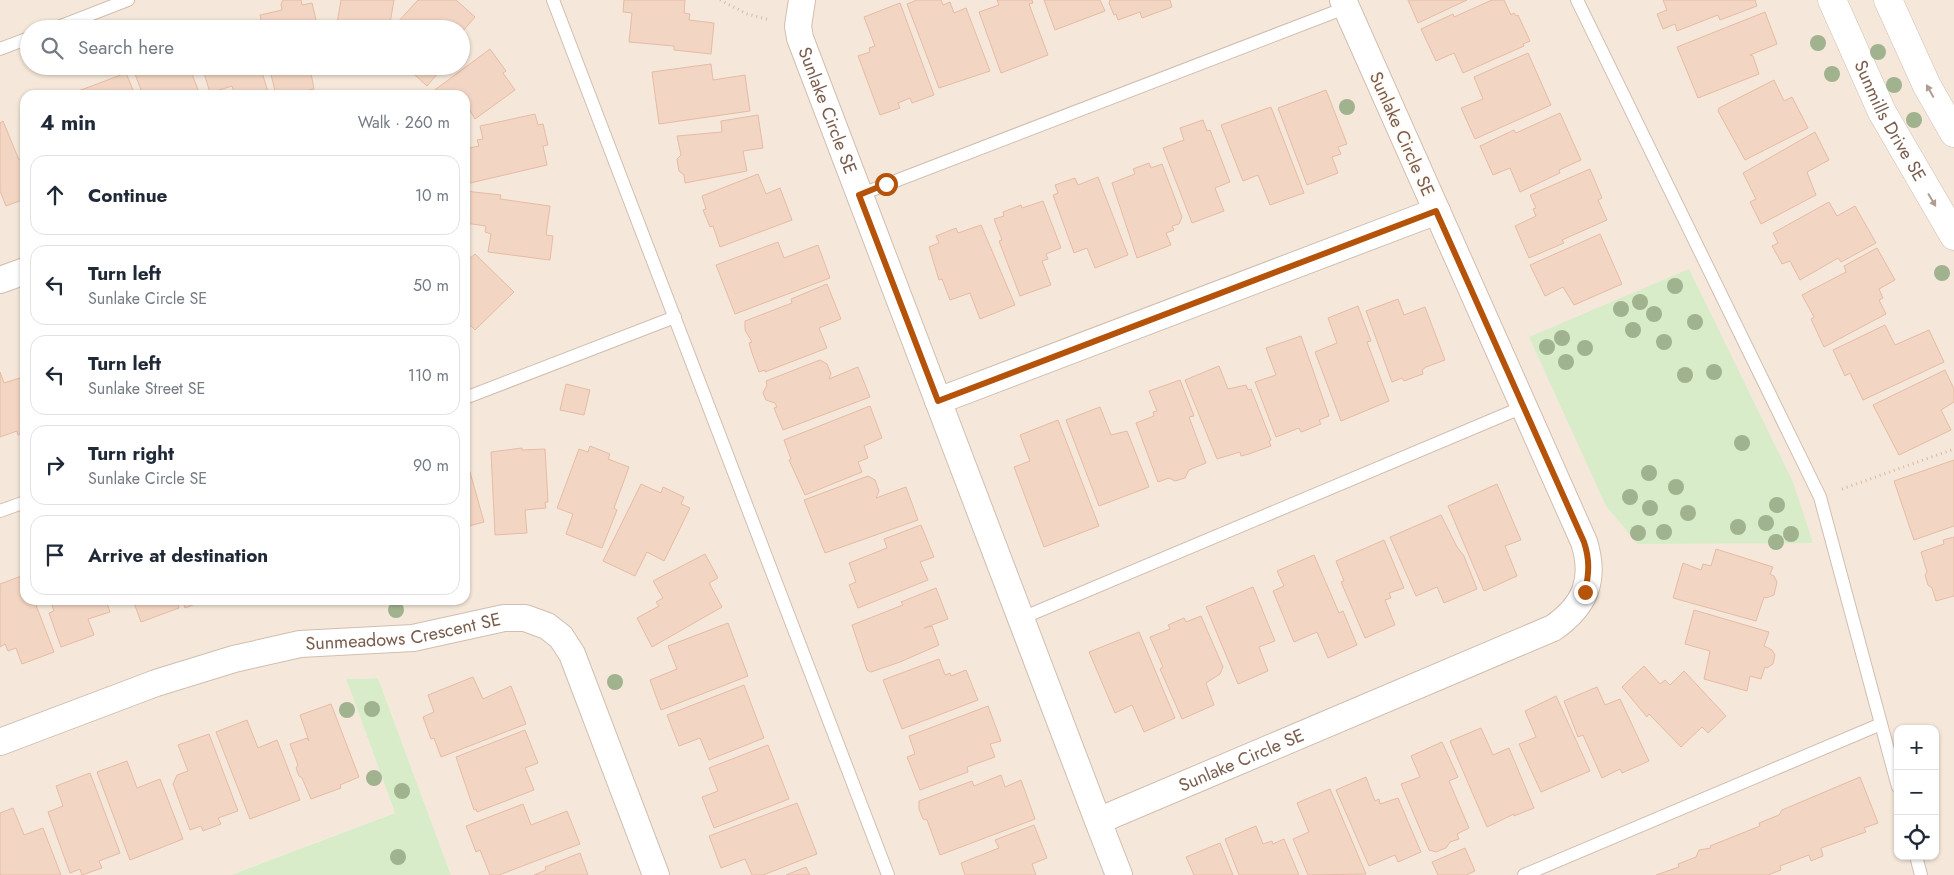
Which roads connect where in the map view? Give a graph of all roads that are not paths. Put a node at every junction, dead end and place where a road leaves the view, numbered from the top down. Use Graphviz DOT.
graph roads {
  1 [pos="128,0"];
  2 [pos="553,0"];
  3 [pos="802,0"];
  4 [pos="1578,0"];
  5 [pos="1832,0"];
  6 [pos="1888,0"];
  7 [pos="1344,4"];
  8 [pos="76,20"];
  9 [pos="20,41"];
  10 [pos="0,49"];
  11 [pos="1954,134"];
  12 [pos="859,195"];
  13 [pos="1436,211"];
  14 [pos="1954,236"];
  15 [pos="20,273"];
  16 [pos="0,280"];
  17 [pos="675,318"];
  18 [pos="470,396"];
  19 [pos="938,401"];
  20 [pos="1523,407"];
  21 [pos="20,504"];
  22 [pos="0,511"];
  23 [pos="1022,618"];
  24 [pos="1881,724"];
  25 [pos="0,742"];
  26 [pos="1894,772"];
  27 [pos="1098,821"];
  28 [pos="1917,860"];
  29 [pos="656,875"];
  30 [pos="888,875"];
  31 [pos="1119,875"];
  32 [pos="1524,875"];
  33 [pos="1921,875"];
  1 -- 8 [label="lane"];
  2 -- 17 [label="lane"];
  3 -- 12 [label="street, Sunlake Circle SE"];
  4 -- 24 [label="lane"];
  5 -- 14 [label="street, Sunmills Drive SE, one-way"];
  11 -- 6 [label="street, one-way"];
  7 -- 12 [label="lane"];
  7 -- 13 [label="street, Sunlake Circle SE"];
  9 -- 10 [label="lane"];
  12 -- 19 [label="street, Sunlake Circle SE"];
  13 -- 19 [label="street"];
  13 -- 20 [label="street, Sunlake Circle SE"];
  15 -- 16 [label="street"];
  17 -- 18 [label="lane"];
  17 -- 30 [label="lane"];
  19 -- 23 [label="street, Sunlake Circle SE"];
  20 -- 23 [label="lane"];
  20 -- 27 [label="street, Sunlake Circle SE"];
  21 -- 22 [label="lane"];
  23 -- 27 [label="street, Sunlake Circle SE"];
  24 -- 26 [label="lane"];
  24 -- 32 [label="lane"];
  25 -- 29 [label="street, Sunmeadows Crescent SE"];
  27 -- 31 [label="street"];
  28 -- 33 [label="lane"];
}
